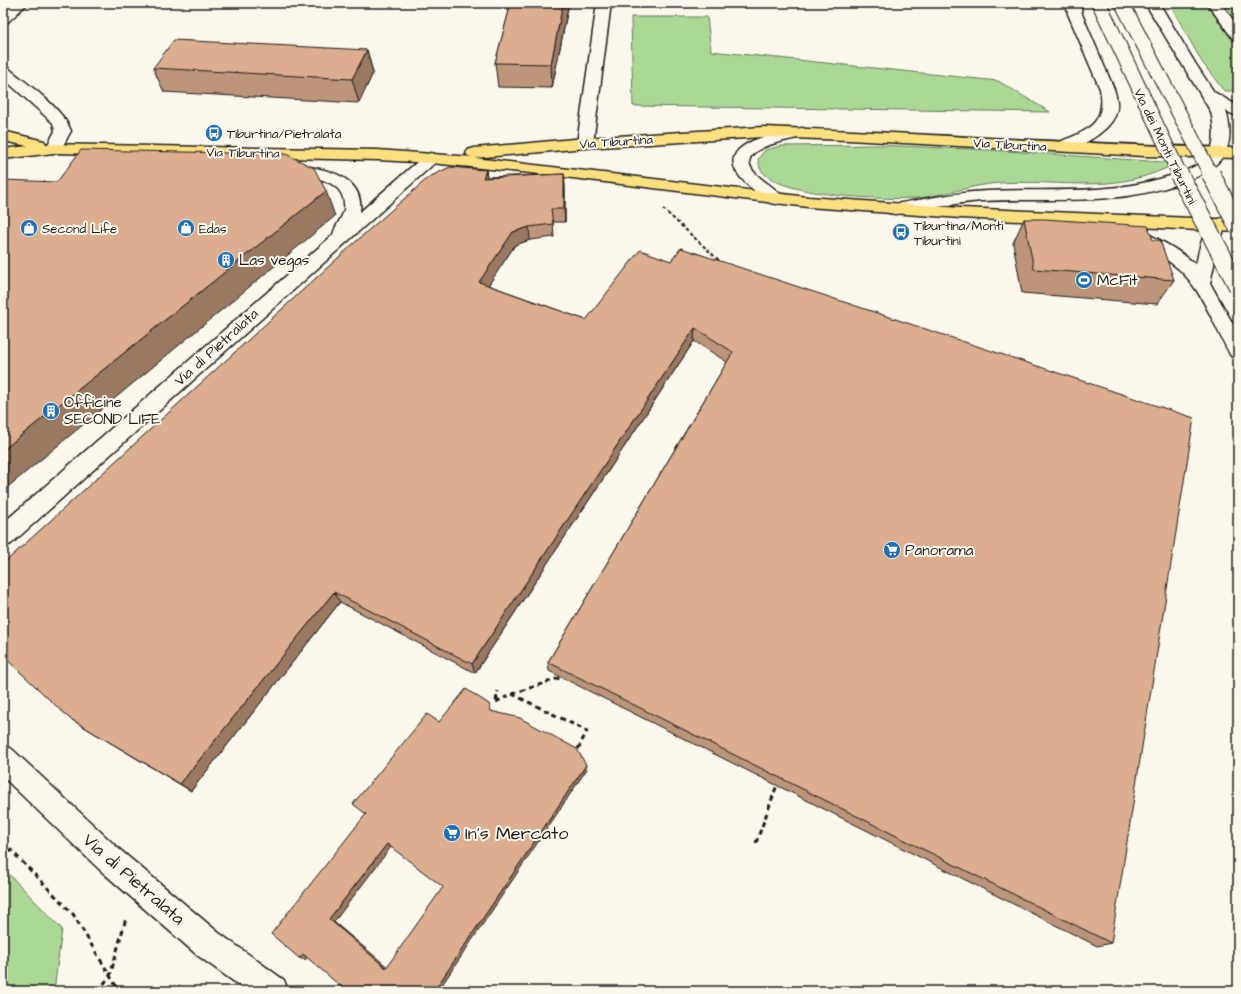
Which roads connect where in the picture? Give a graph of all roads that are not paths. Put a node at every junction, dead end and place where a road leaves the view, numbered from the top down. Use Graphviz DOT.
graph roads {
  1 [pos="21,3"];
  2 [pos="604,3"];
  3 [pos="1073,3"];
  4 [pos="1099,3"];
  5 [pos="1122,3"];
  6 [pos="1152,3"];
  7 [pos="1214,3"];
  8 [pos="3,19"];
  9 [pos="1238,36"];
  10 [pos="3,71"];
  11 [pos="1209,95"];
  12 [pos="1238,112"];
  13 [pos="802,133"];
  14 [pos="3,136"];
  15 [pos="585,143"];
  16 [pos="1064,146"];
  17 [pos="54,148"];
  18 [pos="198,152"];
  19 [pos="1217,152"];
  20 [pos="1238,153"];
  21 [pos="3,154"];
  22 [pos="431,158"];
  23 [pos="776,199"];
  24 [pos="895,209"];
  25 [pos="1238,213"];
  26 [pos="1052,218"];
  27 [pos="1219,225"];
  28 [pos="1238,226"];
  29 [pos="334,243"];
  30 [pos="1201,283"];
  31 [pos="1238,286"];
  32 [pos="1238,351"];
  33 [pos="3,536"];
  34 [pos="3,758"];
  35 [pos="273,991"];
  1 -- 8 [label="main road"];
  2 -- 15 [label="main road"];
  3 -- 16 [label="main road"];
  4 -- 31 [label="main road, Via dei Monti Tiburtini, bridge"];
  5 -- 28 [label="main road, Via dei Monti Tiburtini, bridge"];
  6 -- 11 [label="main road"];
  7 -- 9 [label="main road"];
  10 -- 17 [label="main road"];
  11 -- 12 [label="main road"];
  11 -- 19 [label="main road"];
  13 -- 15 [label="main road, Via Tiburtina"];
  13 -- 16 [label="main road, Via Tiburtina"];
  13 -- 23 [label="main road, Via Tiburtina"];
  14 -- 17 [label="main road, Via Tiburtina"];
  15 -- 22 [label="main road, Via Tiburtina"];
  16 -- 19 [label="main road, Via Tiburtina"];
  17 -- 18 [label="main road, Via Tiburtina"];
  17 -- 21 [label="main road, Via Tiburtina"];
  18 -- 22 [label="main road, Via Tiburtina"];
  18 -- 29 [label="main road"];
  19 -- 20 [label="main road, Via Tiburtina"];
  19 -- 24 [label="main road, Via Tiburtina"];
  22 -- 23 [label="main road, Via Tiburtina"];
  22 -- 29 [label="main road, Via di Pietralata"];
  23 -- 24 [label="main road, Via Tiburtina"];
  24 -- 26 [label="main road, Via Tiburtina"];
  25 -- 27 [label="main road"];
  26 -- 27 [label="main road, Via Tiburtina"];
  26 -- 30 [label="main road"];
  27 -- 28 [label="main road, Via Tiburtina"];
  27 -- 30 [label="main road"];
  29 -- 33 [label="main road, Via di Pietralata"];
  30 -- 32 [label="main road"];
  34 -- 35 [label="main road, Via di Pietralata"];
}
